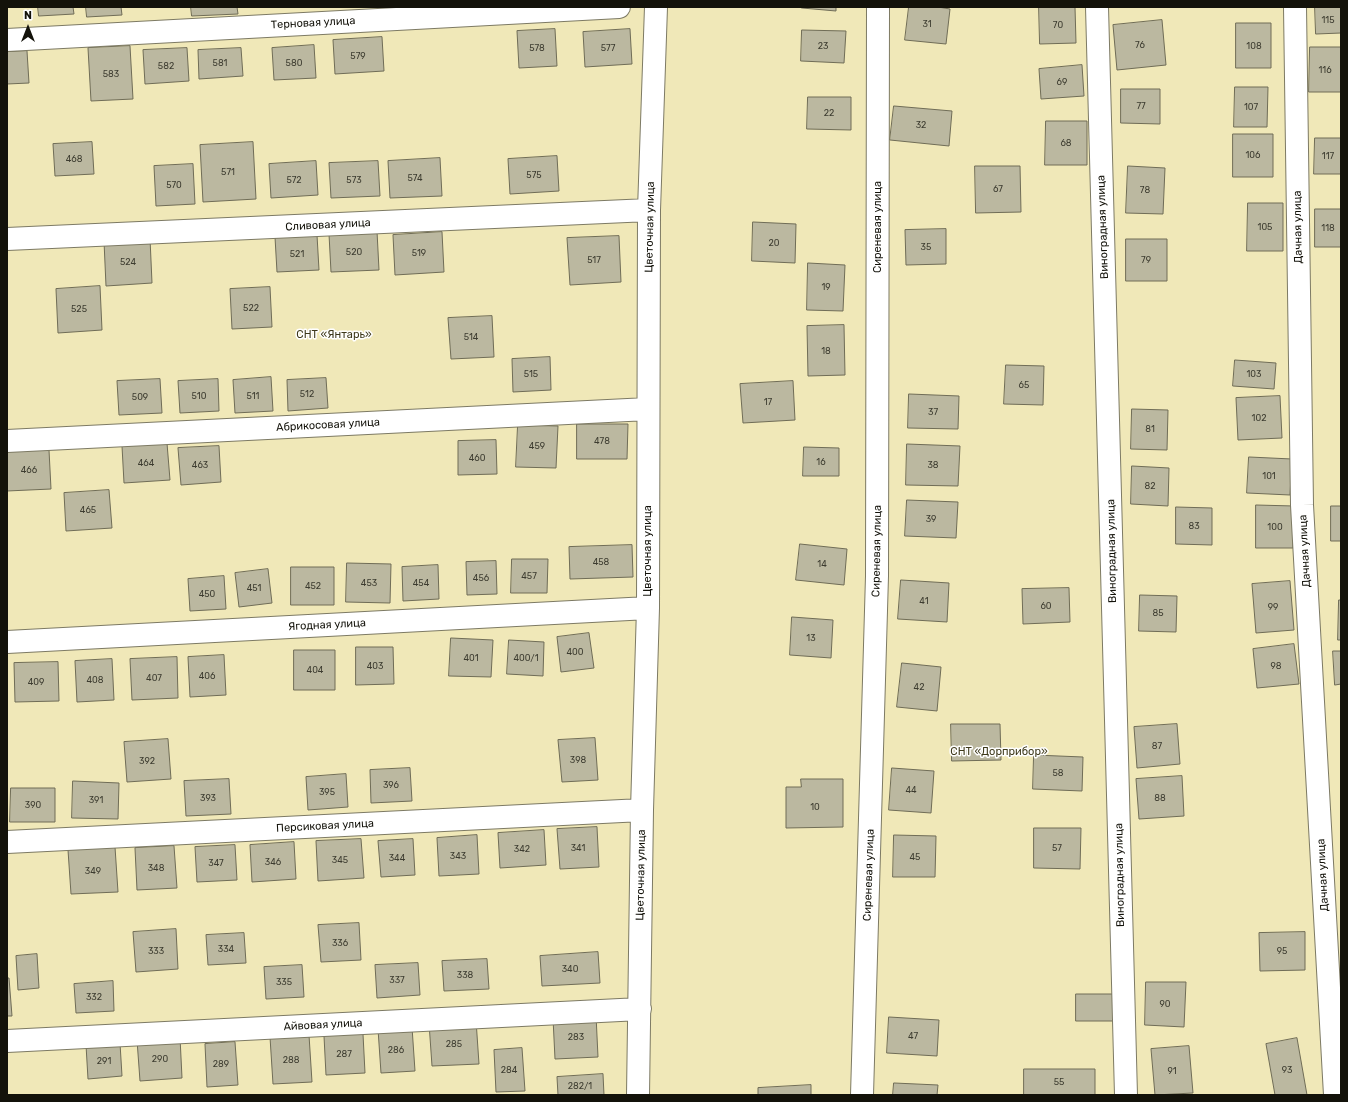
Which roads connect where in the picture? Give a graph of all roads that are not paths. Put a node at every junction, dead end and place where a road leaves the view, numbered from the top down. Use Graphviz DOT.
graph roads {
  1 [pos="619,7"];
  2 [pos="656,7"];
  3 [pos="878,7"];
  4 [pos="1096,7"];
  5 [pos="1295,7"];
  6 [pos="7,40"];
  7 [pos="649,210"];
  8 [pos="7,240"];
  9 [pos="648,409"];
  10 [pos="7,442"];
  11 [pos="648,608"];
  12 [pos="7,642"];
  13 [pos="642,810"];
  14 [pos="7,842"];
  15 [pos="640,1009"];
  16 [pos="7,1041"];
  17 [pos="638,1095"];
  18 [pos="862,1095"];
  19 [pos="1126,1095"];
  20 [pos="1335,1095"];
  1 -- 6 [label="street, Терновая улица"];
  2 -- 7 [label="street, Цветочная улица"];
  3 -- 18 [label="street, Сиреневая улица"];
  4 -- 19 [label="street, Виноградная улица"];
  5 -- 20 [label="street, Дачная улица"];
  7 -- 8 [label="street, Сливовая улица"];
  7 -- 9 [label="street, Цветочная улица"];
  9 -- 10 [label="street, Абрикосовая улица"];
  9 -- 11 [label="street, Цветочная улица"];
  11 -- 12 [label="street, Ягодная улица"];
  11 -- 13 [label="street, Цветочная улица"];
  13 -- 14 [label="street, Персиковая улица"];
  13 -- 15 [label="street, Цветочная улица"];
  15 -- 16 [label="street, Айвовая улица"];
  15 -- 17 [label="street, Цветочная улица"];
}
